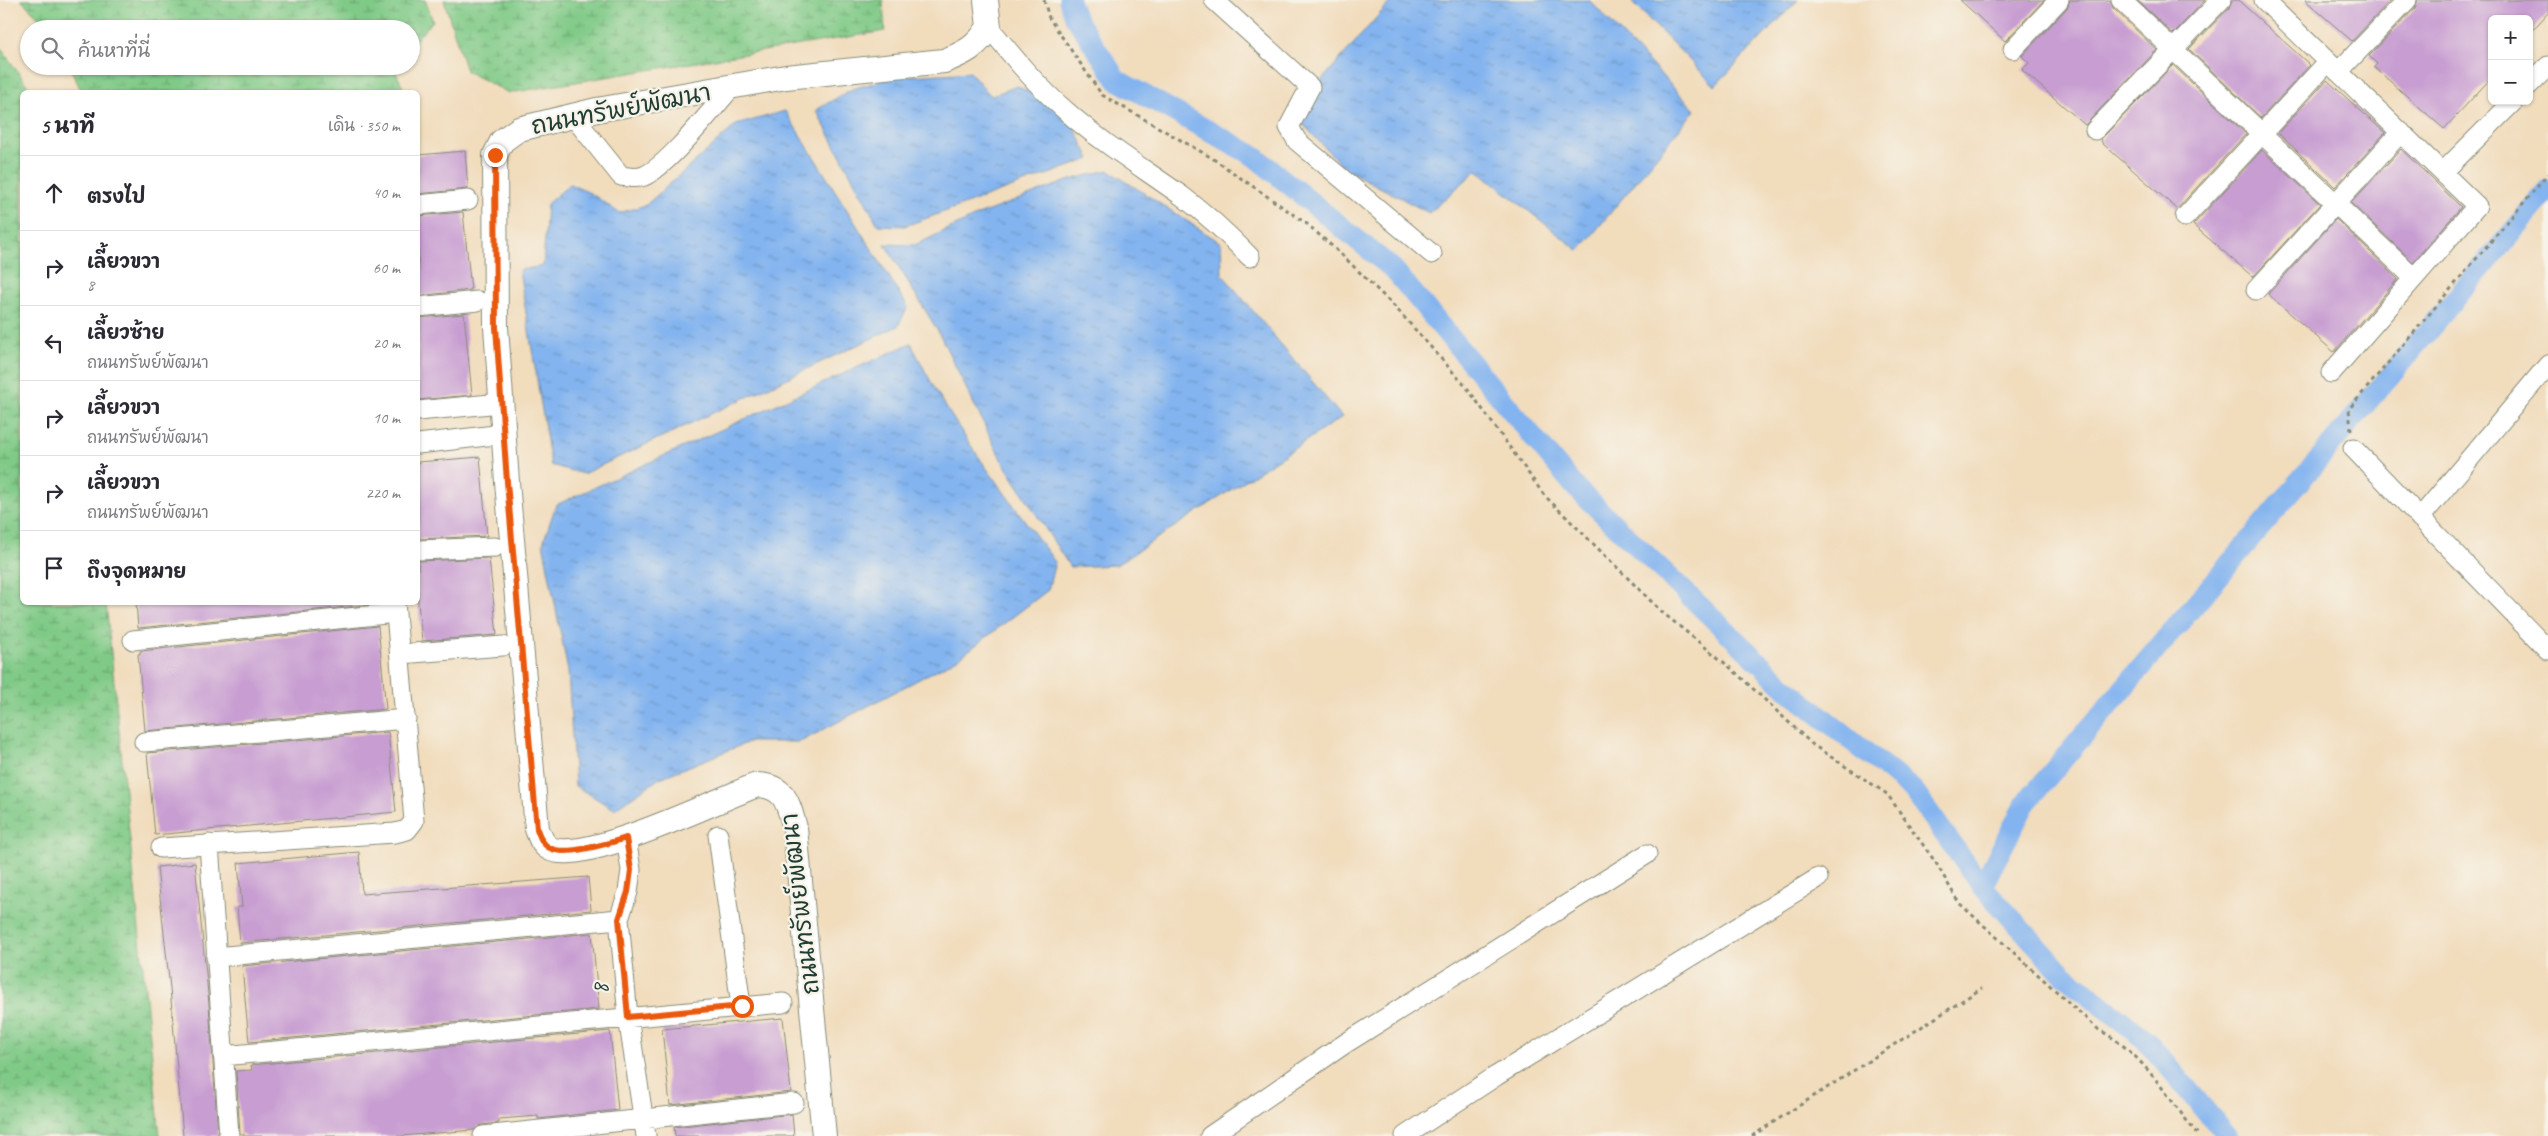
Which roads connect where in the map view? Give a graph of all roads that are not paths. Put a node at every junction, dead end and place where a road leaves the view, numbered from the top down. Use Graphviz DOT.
graph roads {
  1 [pos="986,0"];
  2 [pos="1214,0"];
  3 [pos="2059,0"];
  4 [pos="2121,0"];
  5 [pos="2221,0"];
  6 [pos="2264,0"];
  7 [pos="2407,0"];
  8 [pos="989,27"];
  9 [pos="2013,49"];
  10 [pos="2173,50"];
  11 [pos="2548,66"];
  12 [pos="2333,67"];
  13 [pos="2533,81"];
  14 [pos="732,86"];
  15 [pos="2510,105"];
  16 [pos="573,116"];
  17 [pos="2095,130"];
  18 [pos="2401,132"];
  19 [pos="2262,134"];
  20 [pos="2443,172"];
  21 [pos="468,200"];
  22 [pos="420,204"];
  23 [pos="2336,204"];
  24 [pos="2184,217"];
  25 [pos="1432,254"];
  26 [pos="1250,257"];
  27 [pos="2414,278"];
  28 [pos="2256,290"];
  29 [pos="478,301"];
  30 [pos="420,307"];
  31 [pos="2548,365"];
  32 [pos="2331,373"];
  33 [pos="501,403"];
  34 [pos="420,411"];
  35 [pos="504,434"];
  36 [pos="420,444"];
  37 [pos="2353,448"];
  38 [pos="2420,518"];
  39 [pos="495,547"];
  40 [pos="420,550"];
  41 [pos="396,608"];
  42 [pos="133,640"];
  43 [pos="503,646"];
  44 [pos="2548,650"];
  45 [pos="400,654"];
  46 [pos="406,720"];
  47 [pos="144,742"];
  48 [pos="718,835"];
  49 [pos="626,838"];
  50 [pos="209,844"];
  51 [pos="161,848"];
  52 [pos="1647,854"];
  53 [pos="1818,878"];
  54 [pos="619,919"];
  55 [pos="216,957"];
  56 [pos="783,1003"];
  57 [pos="742,1006"];
  58 [pos="628,1017"];
  59 [pos="223,1056"];
  60 [pos="794,1103"];
  61 [pos="645,1128"];
  62 [pos="229,1136"];
  63 [pos="484,1136"];
  64 [pos="824,1136"];
  65 [pos="1211,1136"];
  66 [pos="1406,1136"];
  1 -- 8 [label="street"];
  2 -- 25 [label="street"];
  3 -- 9 [label="street"];
  4 -- 10 [label="street"];
  5 -- 10 [label="street"];
  6 -- 12 [label="street"];
  7 -- 12 [label="street"];
  8 -- 14 [label="street, ถนนทรัพย์พัฒนา"];
  8 -- 26 [label="street"];
  10 -- 17 [label="street"];
  10 -- 19 [label="street"];
  11 -- 13 [label="street"];
  12 -- 18 [label="street"];
  12 -- 19 [label="street"];
  14 -- 16 [label="street, ถนนทรัพย์พัฒนา"];
  14 -- 16 [label="street"];
  15 -- 20 [label="street"];
  16 -- 33 [label="street, ถนนทรัพย์พัฒนา"];
  18 -- 20 [label="street"];
  18 -- 23 [label="street"];
  19 -- 23 [label="street"];
  19 -- 24 [label="street"];
  20 -- 27 [label="street"];
  21 -- 22 [label="street"];
  23 -- 27 [label="street"];
  23 -- 28 [label="street"];
  27 -- 32 [label="street"];
  29 -- 30 [label="street"];
  31 -- 38 [label="street"];
  33 -- 34 [label="street"];
  33 -- 35 [label="street, ถนนทรัพย์พัฒนา"];
  35 -- 36 [label="street"];
  35 -- 49 [label="street, ถนนทรัพย์พัฒนา"];
  37 -- 38 [label="street"];
  38 -- 44 [label="street"];
  39 -- 40 [label="street"];
  41 -- 42 [label="street"];
  41 -- 45 [label="street"];
  43 -- 45 [label="street"];
  45 -- 46 [label="street"];
  46 -- 47 [label="street"];
  46 -- 50 [label="street"];
  48 -- 57 [label="street"];
  49 -- 54 [label="street, 8"];
  49 -- 64 [label="street, ถนนทรัพย์พัฒนา"];
  50 -- 51 [label="street"];
  50 -- 55 [label="street"];
  52 -- 65 [label="street"];
  53 -- 66 [label="street"];
  54 -- 55 [label="street"];
  54 -- 58 [label="street, 8"];
  55 -- 59 [label="street"];
  56 -- 57 [label="street"];
  57 -- 58 [label="street"];
  58 -- 59 [label="street"];
  58 -- 61 [label="street, 8"];
  59 -- 62 [label="street"];
  60 -- 61 [label="street"];
  61 -- 63 [label="street"];
}
